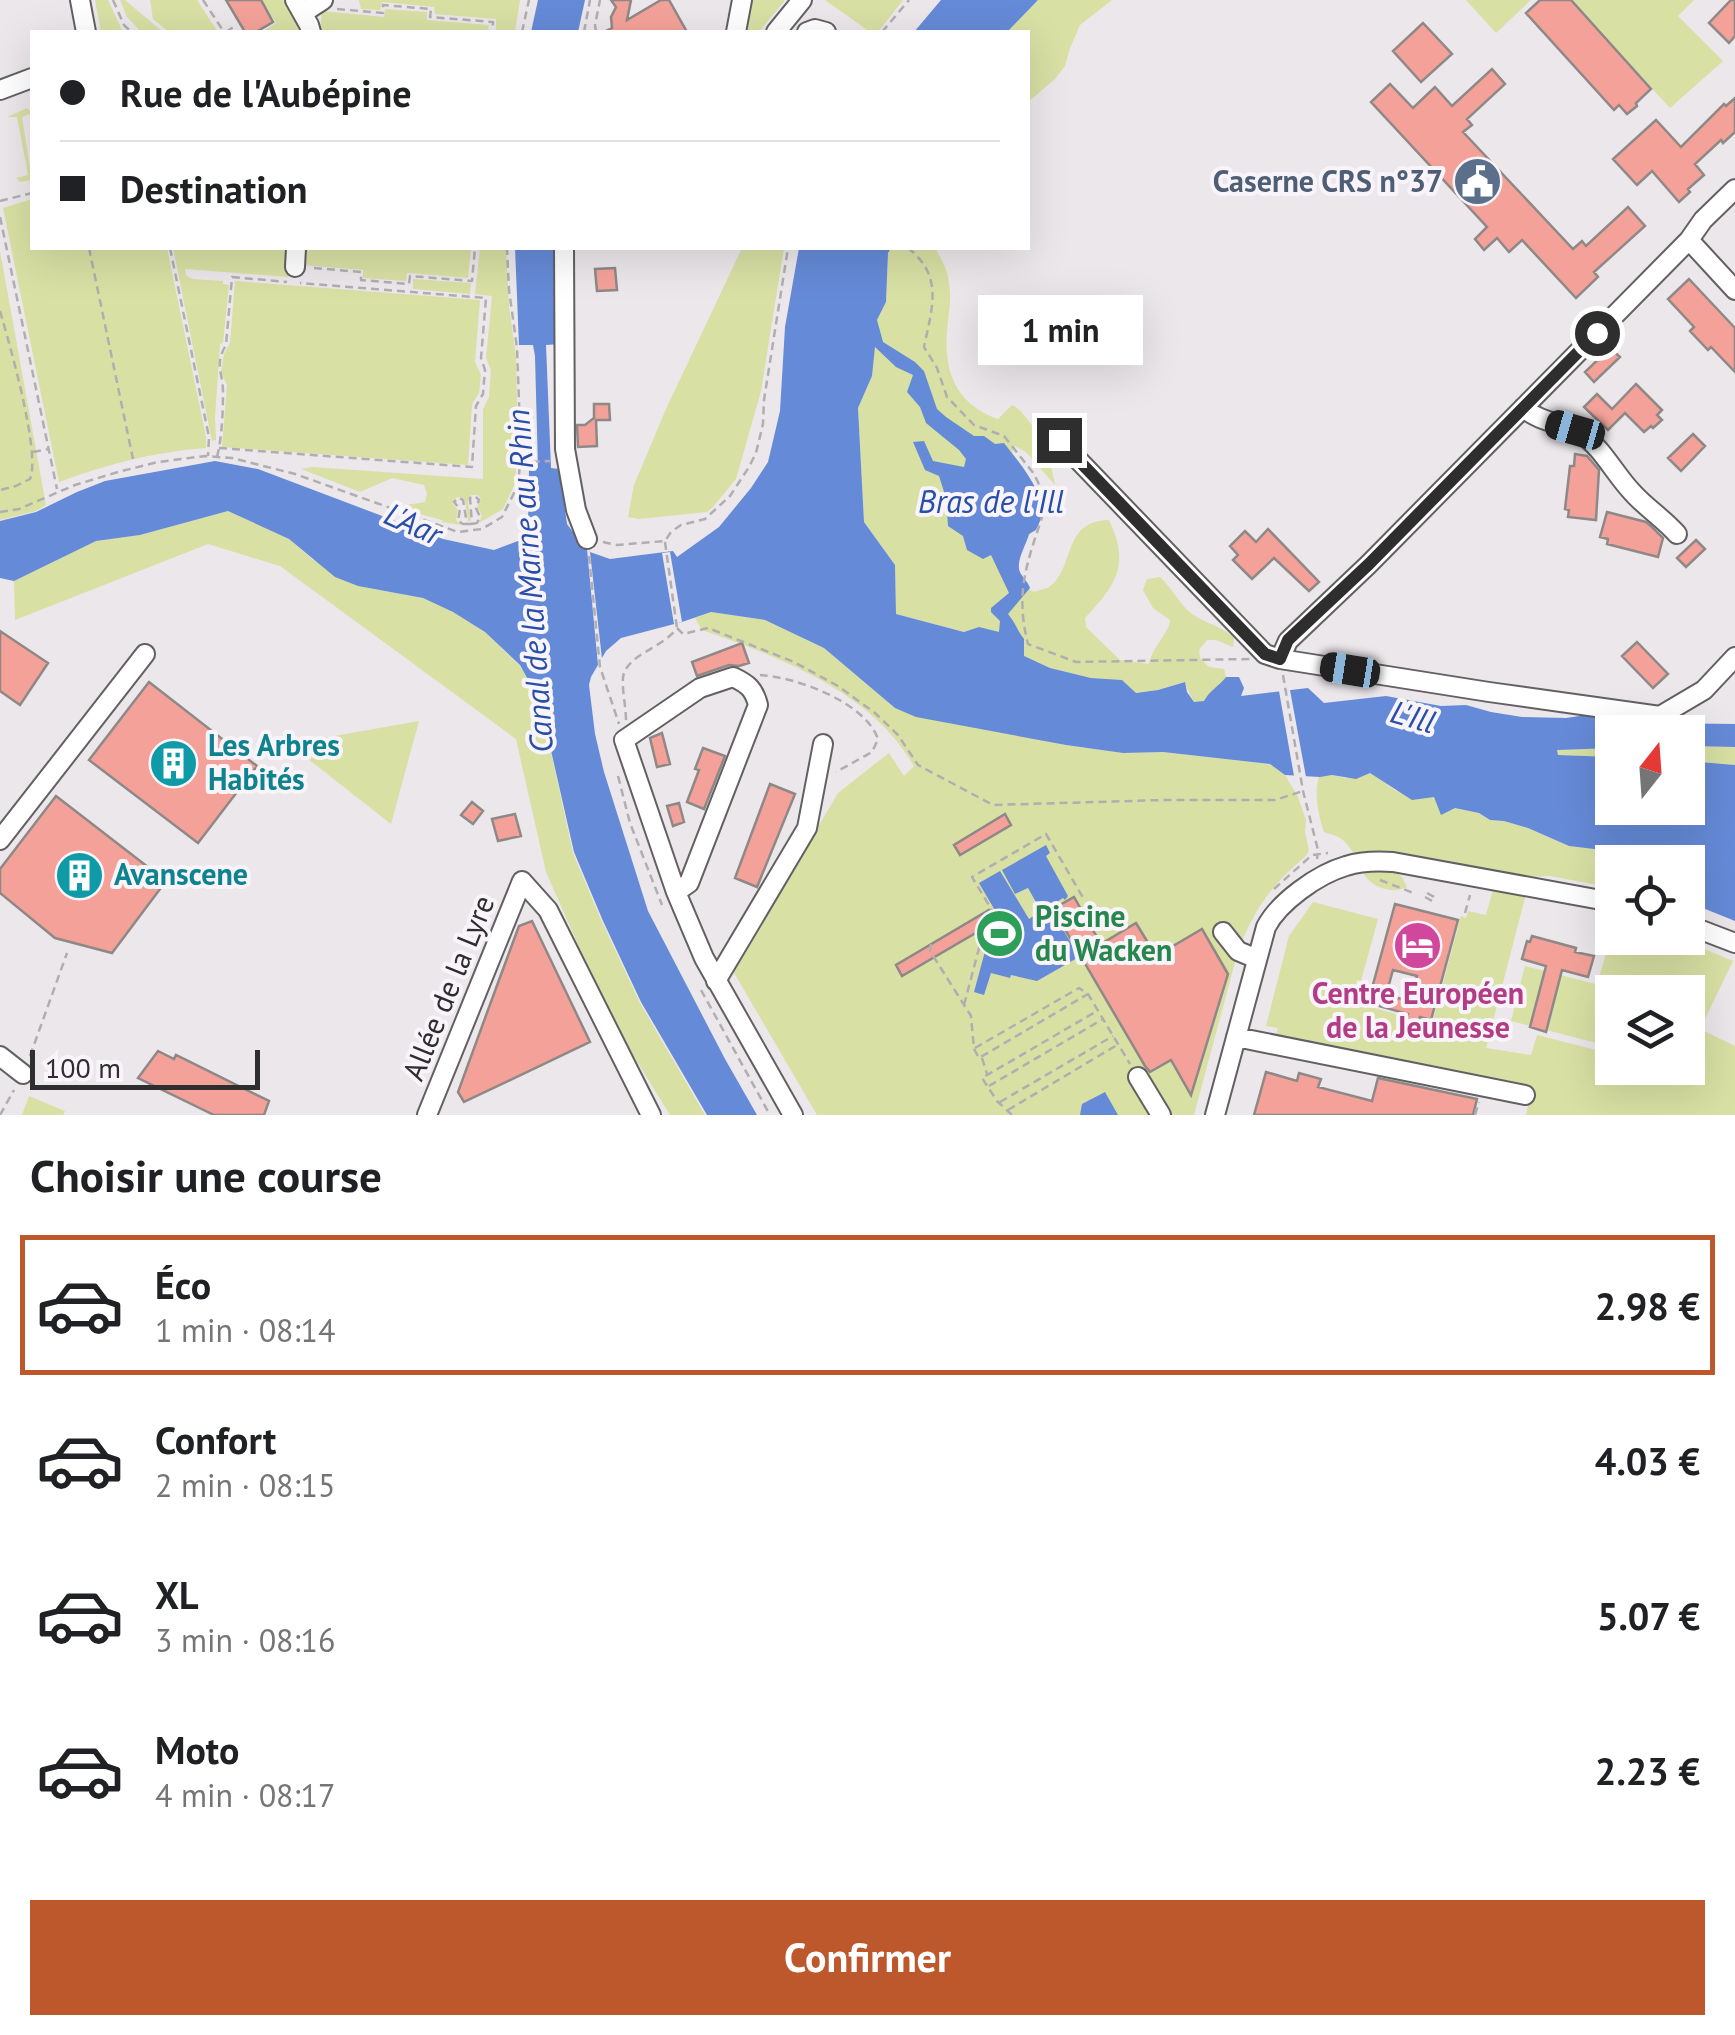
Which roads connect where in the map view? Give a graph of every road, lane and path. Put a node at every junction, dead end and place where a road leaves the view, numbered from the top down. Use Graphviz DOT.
graph roads {
  1 [pos="80,0"];
  2 [pos="113,0"];
  3 [pos="203,0"];
  4 [pos="529,0"];
  5 [pos="590,0"];
  6 [pos="600,0"];
  7 [pos="742,0"];
  8 [pos="802,0"];
  9 [pos="909,0"];
  10 [pos="329,5"];
  11 [pos="299,6"];
  12 [pos="235,26"];
  13 [pos="86,30"];
  14 [pos="128,30"];
  15 [pos="223,30"];
  16 [pos="228,30"];
  17 [pos="310,30"];
  18 [pos="492,30"];
  19 [pos="522,30"];
  20 [pos="584,30"];
  21 [pos="596,30"];
  22 [pos="736,30"];
  23 [pos="778,30"];
  24 [pos="884,30"];
  25 [pos="30,79"];
  26 [pos="0,90"];
  27 [pos="1735,189"];
  28 [pos="30,193"];
  29 [pos="0,200"];
  30 [pos="0,217"];
  31 [pos="1688,240"];
  32 [pos="89,250"];
  33 [pos="170,250"];
  34 [pos="475,250"];
  35 [pos="508,250"];
  36 [pos="564,250"];
  37 [pos="788,250"];
  38 [pos="911,250"];
  39 [pos="297,260"];
  40 [pos="1735,290"];
  41 [pos="0,311"];
  42 [pos="1524,408"];
  43 [pos="1059,440"];
  44 [pos="48,448"];
  45 [pos="219,448"];
  46 [pos="32,453"];
  47 [pos="521,454"];
  48 [pos="208,456"];
  49 [pos="217,457"];
  50 [pos="133,458"];
  51 [pos="557,461"];
  52 [pos="0,490"];
  53 [pos="57,492"];
  54 [pos="0,512"];
  55 [pos="470,524"];
  56 [pos="470,530"];
  57 [pos="1677,534"];
  58 [pos="587,539"];
  59 [pos="664,541"];
  60 [pos="677,628"];
  61 [pos="144,654"];
  62 [pos="1735,657"];
  63 [pos="1276,662"];
  64 [pos="733,677"];
  65 [pos="624,740"];
  66 [pos="823,744"];
  67 [pos="835,772"];
  68 [pos="1303,792"];
  69 [pos="0,840"];
  70 [pos="1318,853"];
  71 [pos="1475,876"];
  72 [pos="1424,883"];
  73 [pos="676,892"];
  74 [pos="1595,899"];
  75 [pos="1435,900"];
  76 [pos="1085,902"];
  77 [pos="1465,913"];
  78 [pos="1223,932"];
  79 [pos="1705,932"];
  80 [pos="1735,943"];
  81 [pos="931,944"];
  82 [pos="66,953"];
  83 [pos="1256,959"];
  84 [pos="716,980"];
  85 [pos="1088,994"];
  86 [pos="964,1004"];
  87 [pos="1098,1011"];
  88 [pos="1103,1019"];
  89 [pos="1113,1036"];
  90 [pos="1236,1037"];
  91 [pos="1118,1044"];
  92 [pos="974,1049"];
  93 [pos="0,1056"];
  94 [pos="982,1056"];
  95 [pos="23,1074"];
  96 [pos="988,1075"];
  97 [pos="1138,1077"];
  98 [pos="988,1087"];
  99 [pos="1526,1096"];
  100 [pos="999,1103"];
  101 [pos="1006,1110"];
  102 [pos="0,1115"];
  103 [pos="427,1115"];
  104 [pos="651,1115"];
  105 [pos="793,1115"];
  106 [pos="1012,1115"];
  107 [pos="1162,1115"];
  108 [pos="1215,1115"];
  1 -- 13 [label="street"];
  2 -- 14 [label="path"];
  3 -- 15 [label="path"];
  4 -- 19 [label="path"];
  5 -- 20 [label="path"];
  6 -- 21 [label="path"];
  7 -- 22 [label="street"];
  8 -- 23 [label="street"];
  9 -- 24 [label="path"];
  10 -- 11 [label="street"];
  10 -- 18 [label="path"];
  11 -- 17 [label="street"];
  12 -- 16 [label="path"];
  25 -- 26 [label="street"];
  27 -- 31 [label="street"];
  28 -- 29 [label="path"];
  30 -- 44 [label="path"];
  31 -- 40 [label="street"];
  31 -- 42 [label="street"];
  32 -- 50 [label="path"];
  33 -- 48 [label="path"];
  34 -- 39 [label="path"];
  35 -- 47 [label="path"];
  36 -- 58 [label="street"];
  37 -- 59 [label="path"];
  38 -- 63 [label="path"];
  41 -- 46 [label="path"];
  42 -- 57 [label="street"];
  42 -- 63 [label="street"];
  43 -- 63 [label="street"];
  44 -- 46 [label="path"];
  44 -- 53 [label="path"];
  45 -- 45 [label="path"];
  45 -- 49 [label="path"];
  46 -- 52 [label="path"];
  47 -- 51 [label="path"];
  47 -- 56 [label="path"];
  48 -- 49 [label="path"];
  48 -- 53 [label="path"];
  49 -- 56 [label="path"];
  53 -- 54 [label="path"];
  55 -- 55 [label="path"];
  55 -- 55 [label="path"];
  55 -- 56 [label="path"];
  58 -- 59 [label="path"];
  58 -- 65 [label="path"];
  59 -- 60 [label="path"];
  60 -- 65 [label="path"];
  60 -- 68 [label="path"];
  61 -- 69 [label="street"];
  62 -- 63 [label="street"];
  63 -- 68 [label="path"];
  64 -- 65 [label="street"];
  64 -- 67 [label="path"];
  64 -- 73 [label="street"];
  65 -- 73 [label="street"];
  66 -- 84 [label="street"];
  68 -- 70 [label="path"];
  71 -- 72 [label="street"];
  71 -- 74 [label="street"];
  71 -- 77 [label="path"];
  72 -- 75 [label="path"];
  72 -- 83 [label="street"];
  73 -- 84 [label="street"];
  76 -- 86 [label="path"];
  78 -- 83 [label="street"];
  79 -- 80 [label="street"];
  81 -- 86 [label="path"];
  82 -- 95 [label="path"];
  83 -- 90 [label="street"];
  84 -- 105 [label="street"];
  85 -- 87 [label="path"];
  85 -- 92 [label="path"];
  85 -- 94 [label="path"];
  86 -- 92 [label="path"];
  87 -- 88 [label="path"];
  87 -- 96 [label="path"];
  88 -- 89 [label="path"];
  88 -- 98 [label="path"];
  89 -- 91 [label="path"];
  89 -- 100 [label="path"];
  90 -- 99 [label="street"];
  90 -- 108 [label="street"];
  91 -- 97 [label="path"];
  91 -- 101 [label="path"];
  92 -- 94 [label="path"];
  93 -- 95 [label="street"];
  94 -- 96 [label="path"];
  95 -- 102 [label="path"];
  96 -- 98 [label="path"];
  97 -- 107 [label="street"];
  98 -- 100 [label="path"];
  100 -- 101 [label="path"];
  101 -- 106 [label="path"];
  103 -- 104 [label="street, Allée de la Lyre"];
}
